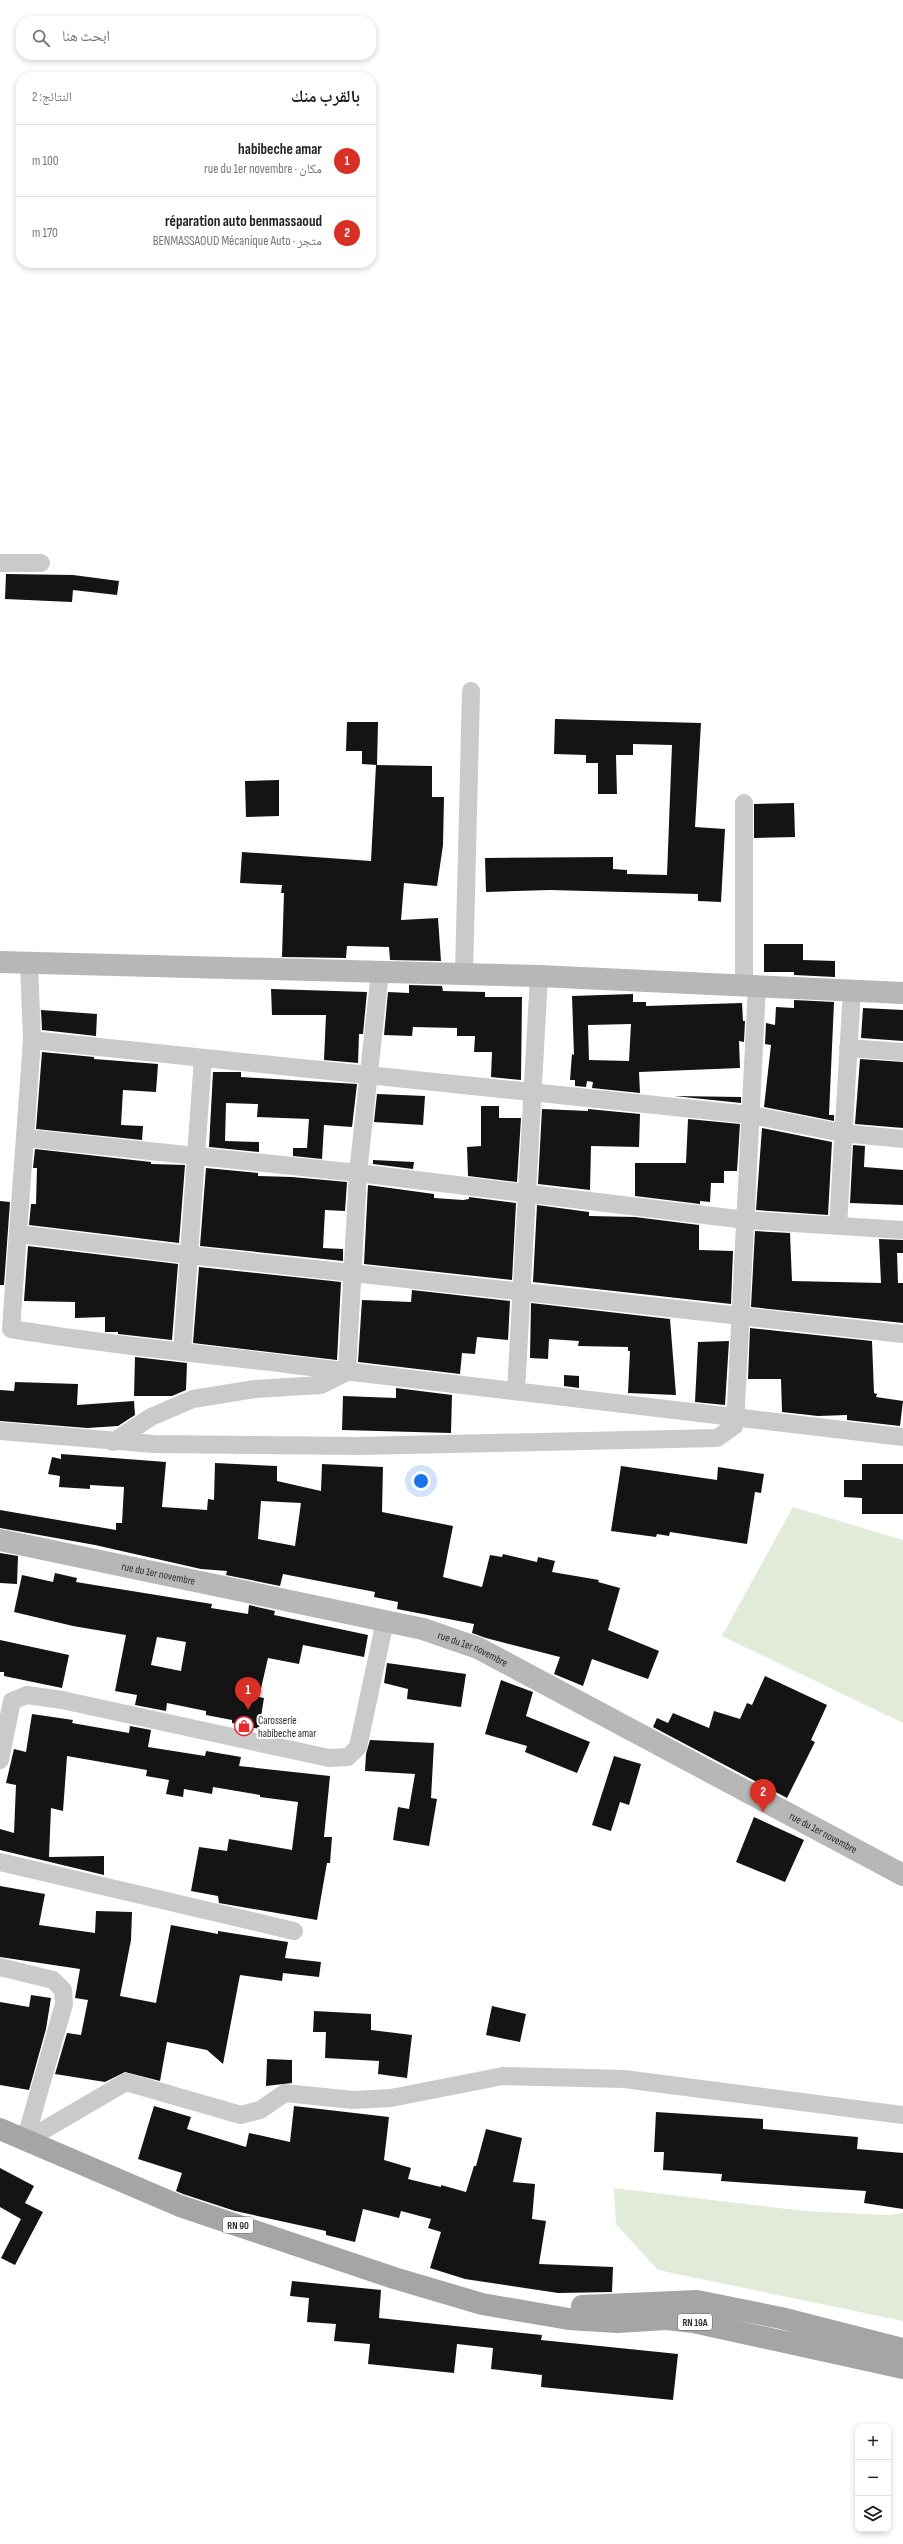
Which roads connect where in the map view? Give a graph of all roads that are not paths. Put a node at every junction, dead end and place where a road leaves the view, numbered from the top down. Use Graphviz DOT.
graph roads {
  1 [pos="0,564"];
  2 [pos="42,564"];
  3 [pos="471,691"];
  4 [pos="744,804"];
  5 [pos="0,962"];
  6 [pos="29,963"];
  7 [pos="380,972"];
  8 [pos="464,974"];
  9 [pos="539,976"];
  10 [pos="750,986"];
  11 [pos="852,990"];
  12 [pos="903,993"];
  13 [pos="32,1040"];
  14 [pos="848,1048"];
  15 [pos="903,1052"];
  16 [pos="203,1058"];
  17 [pos="369,1074"];
  18 [pos="534,1093"];
  19 [pos="752,1115"];
  20 [pos="842,1133"];
  21 [pos="26,1138"];
  22 [pos="903,1139"];
  23 [pos="196,1155"];
  24 [pos="358,1173"];
  25 [pos="528,1195"];
  26 [pos="746,1220"];
  27 [pos="838,1226"];
  28 [pos="903,1230"];
  29 [pos="18,1234"];
  30 [pos="189,1255"];
  31 [pos="351,1272"];
  32 [pos="522,1292"];
  33 [pos="741,1316"];
  34 [pos="903,1334"];
  35 [pos="182,1352"];
  36 [pos="347,1372"];
  37 [pos="516,1391"];
  38 [pos="735,1416"];
  39 [pos="0,1431"];
  40 [pos="903,1437"];
  41 [pos="113,1442"];
  42 [pos="0,1540"];
  43 [pos="385,1621"];
  44 [pos="0,1760"];
  45 [pos="0,1862"];
  46 [pos="903,1875"];
  47 [pos="294,1931"];
  48 [pos="0,1967"];
  49 [pos="903,2115"];
  50 [pos="0,2130"];
  51 [pos="25,2141"];
  52 [pos="482,2304"];
  53 [pos="903,2349"];
  54 [pos="903,2368"];
  1 -- 2 [label="street"];
  3 -- 8 [label="street"];
  4 -- 10 [label="street"];
  5 -- 6 [label="main road"];
  6 -- 7 [label="main road"];
  6 -- 13 [label="street"];
  7 -- 8 [label="main road"];
  7 -- 17 [label="street"];
  8 -- 9 [label="main road"];
  9 -- 10 [label="main road"];
  9 -- 18 [label="street"];
  10 -- 11 [label="main road"];
  10 -- 19 [label="street"];
  11 -- 12 [label="main road"];
  11 -- 14 [label="street"];
  13 -- 16 [label="street"];
  13 -- 21 [label="street"];
  14 -- 15 [label="street"];
  14 -- 20 [label="street"];
  16 -- 17 [label="street"];
  16 -- 23 [label="street"];
  17 -- 18 [label="street"];
  17 -- 24 [label="street"];
  18 -- 19 [label="street"];
  18 -- 25 [label="street"];
  19 -- 20 [label="street"];
  19 -- 26 [label="street"];
  20 -- 22 [label="street"];
  20 -- 27 [label="street"];
  21 -- 23 [label="street"];
  21 -- 29 [label="street"];
  23 -- 24 [label="street"];
  23 -- 30 [label="street"];
  24 -- 25 [label="street"];
  24 -- 31 [label="street"];
  25 -- 26 [label="street"];
  25 -- 32 [label="street"];
  26 -- 27 [label="street"];
  26 -- 33 [label="street"];
  27 -- 28 [label="street"];
  29 -- 30 [label="street"];
  29 -- 35 [label="street"];
  30 -- 31 [label="street"];
  30 -- 35 [label="street"];
  31 -- 32 [label="street"];
  31 -- 36 [label="street"];
  32 -- 33 [label="street"];
  32 -- 37 [label="street"];
  33 -- 34 [label="street"];
  33 -- 38 [label="street"];
  35 -- 36 [label="street"];
  36 -- 37 [label="street"];
  36 -- 41 [label="street"];
  37 -- 38 [label="street"];
  38 -- 40 [label="street"];
  38 -- 41 [label="street"];
  39 -- 41 [label="street"];
  42 -- 43 [label="main road, rue du 1er novembre"];
  43 -- 44 [label="street"];
  43 -- 46 [label="main road, rue du 1er novembre"];
  45 -- 47 [label="street"];
  48 -- 51 [label="street"];
  49 -- 51 [label="street"];
  50 -- 51 [label="main road, RN 90"];
  51 -- 52 [label="main road, RN 90"];
  52 -- 53 [label="main road, RN 19A"];
  52 -- 54 [label="main road, RN 19A"];
}
